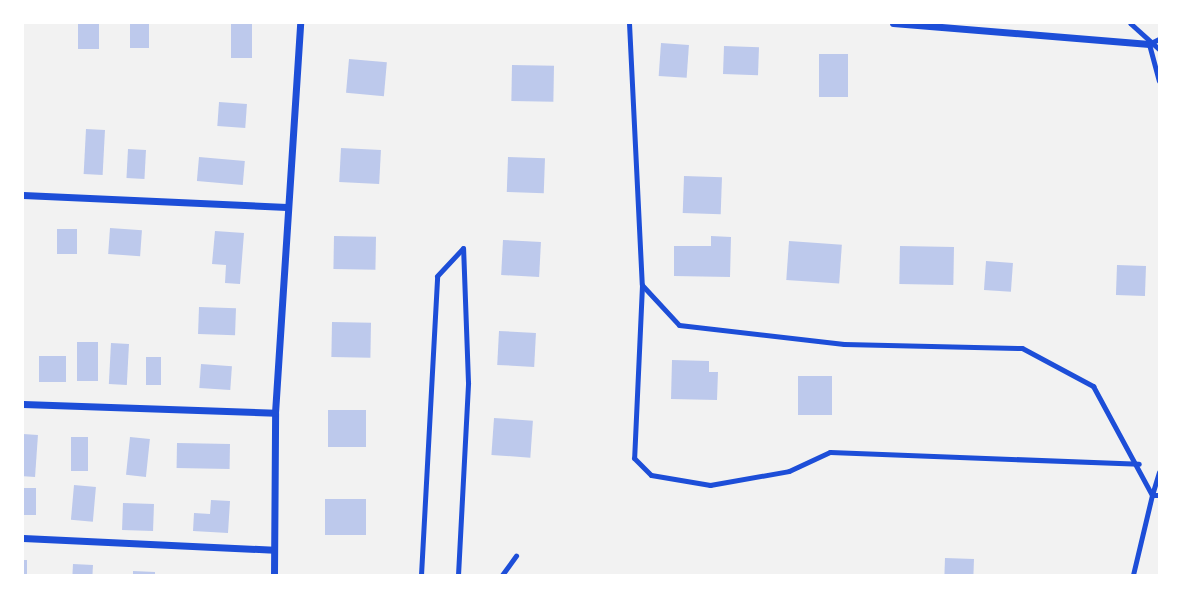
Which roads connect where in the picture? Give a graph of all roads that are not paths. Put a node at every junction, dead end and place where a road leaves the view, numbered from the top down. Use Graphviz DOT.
graph roads {
  1 [pos="300,23"];
  2 [pos="629,23"];
  3 [pos="892,23"];
  4 [pos="1129,23"];
  5 [pos="1159,39"];
  6 [pos="1149,44"];
  7 [pos="1159,49"];
  8 [pos="1159,81"];
  9 [pos="23,195"];
  10 [pos="287,207"];
  11 [pos="642,285"];
  12 [pos="23,404"];
  13 [pos="275,414"];
  14 [pos="1139,464"];
  15 [pos="1159,472"];
  16 [pos="1152,495"];
  17 [pos="1159,495"];
  18 [pos="23,538"];
  19 [pos="274,550"];
  20 [pos="516,556"];
  21 [pos="274,575"];
  22 [pos="421,575"];
  23 [pos="458,575"];
  24 [pos="502,575"];
  25 [pos="1133,575"];
  1 -- 10 [label="street"];
  2 -- 11 [label="lane"];
  3 -- 6 [label="street"];
  4 -- 6 [label="lane"];
  5 -- 6 [label="lane"];
  6 -- 7 [label="lane"];
  6 -- 8 [label="lane"];
  9 -- 10 [label="street"];
  10 -- 13 [label="street"];
  11 -- 14 [label="lane"];
  11 -- 14 [label="lane"];
  12 -- 13 [label="street"];
  13 -- 19 [label="street"];
  14 -- 16 [label="lane"];
  15 -- 16 [label="lane"];
  16 -- 17 [label="lane"];
  16 -- 25 [label="lane"];
  18 -- 19 [label="street"];
  19 -- 21 [label="street"];
  20 -- 24 [label="lane"];
  22 -- 23 [label="lane"];
}
